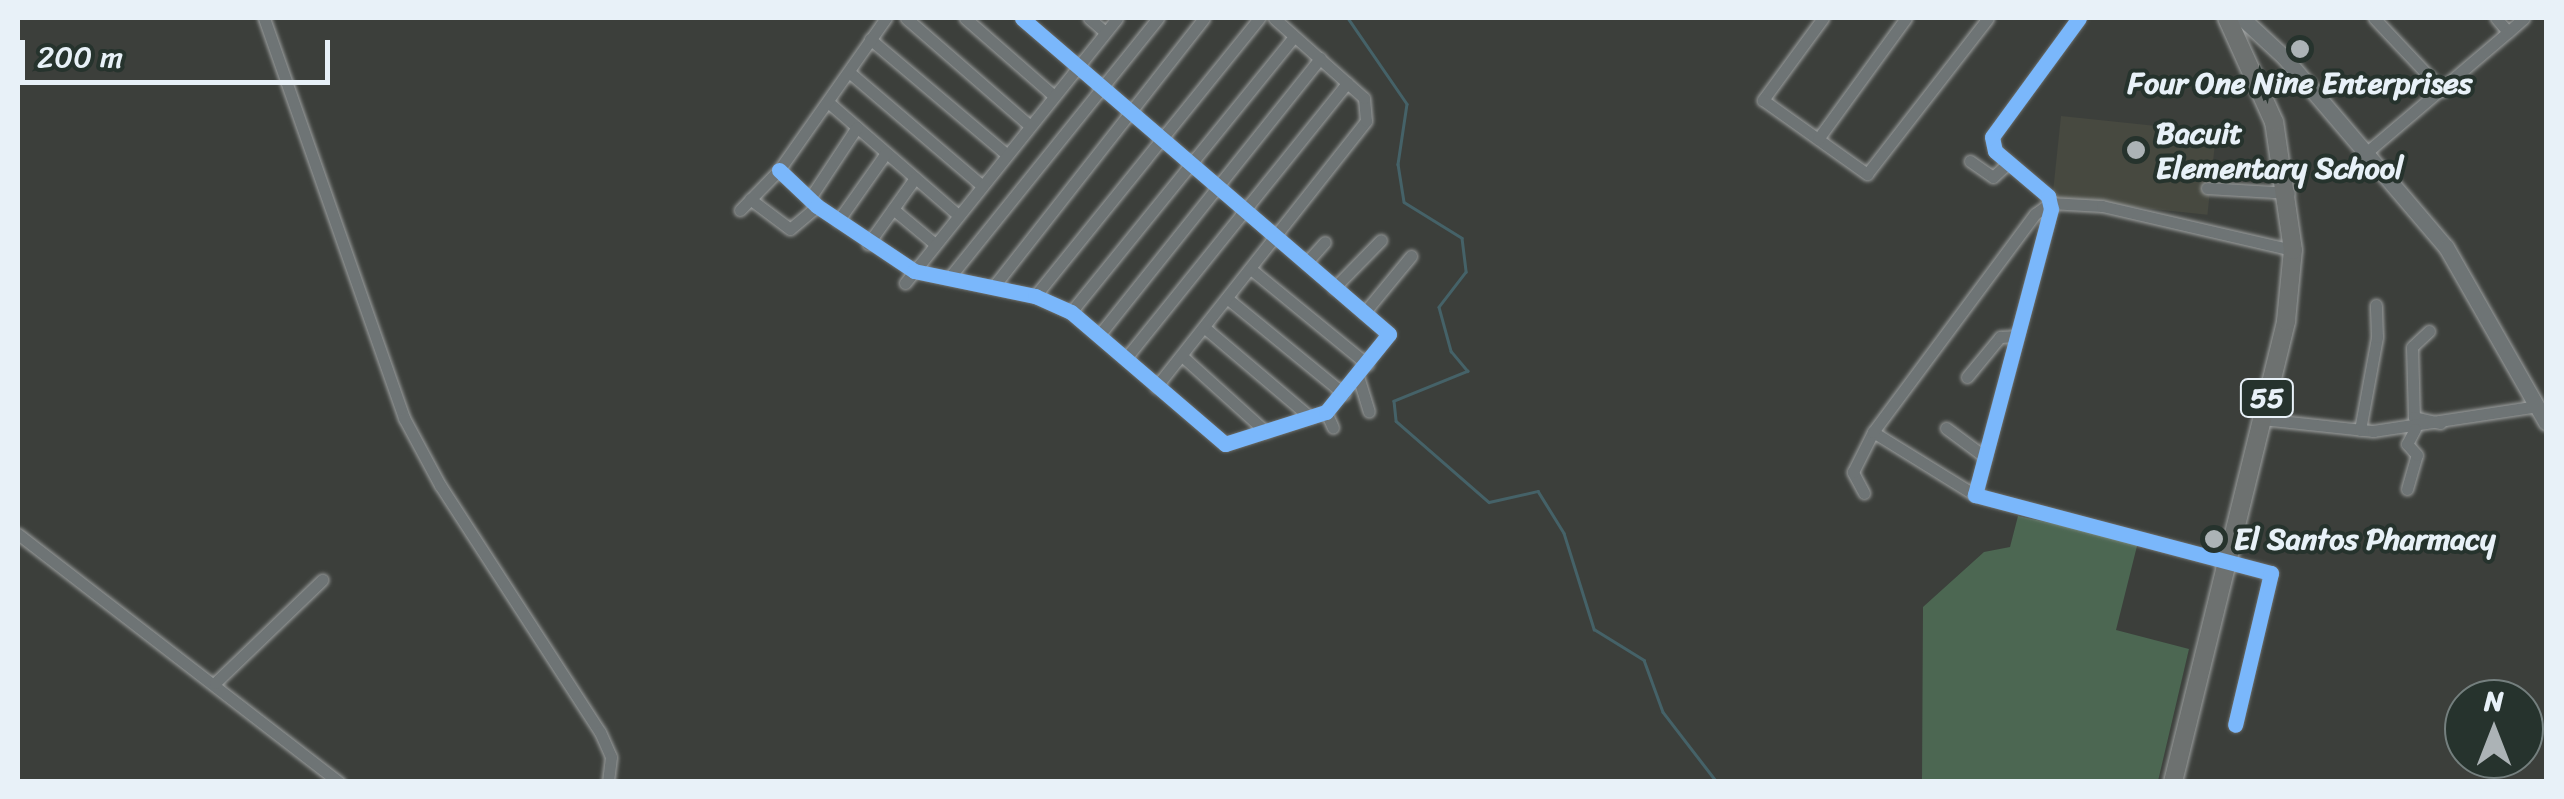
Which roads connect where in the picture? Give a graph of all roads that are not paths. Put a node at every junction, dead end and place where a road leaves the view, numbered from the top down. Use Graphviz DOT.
graph roads {
  1 [pos="264,18"];
  2 [pos="886,18"];
  3 [pos="906,18"];
  4 [pos="964,18"];
  5 [pos="1022,18"];
  6 [pos="1089,18"];
  7 [pos="1117,18"];
  8 [pos="1158,18"];
  9 [pos="1204,18"];
  10 [pos="1259,18"];
  11 [pos="1274,18"];
  12 [pos="1823,18"];
  13 [pos="1906,18"];
  14 [pos="1988,18"];
  15 [pos="2079,18"];
  16 [pos="2227,18"];
  17 [pos="2242,18"];
  18 [pos="2374,18"];
  19 [pos="2496,18"];
  20 [pos="2524,18"];
  21 [pos="1105,32"];
  22 [pos="2508,32"];
  23 [pos="1294,36"];
  24 [pos="870,39"];
  25 [pos="1320,58"];
  26 [pos="1077,65"];
  27 [pos="849,72"];
  28 [pos="1347,82"];
  29 [pos="1101,86"];
  30 [pos="2443,91"];
  31 [pos="1053,95"];
  32 [pos="828,102"];
  33 [pos="1129,110"];
  34 [pos="1028,124"];
  35 [pos="857,127"];
  36 [pos="1159,135"];
  37 [pos="1818,139"];
  38 [pos="886,152"];
  39 [pos="2367,152"];
  40 [pos="1005,153"];
  41 [pos="1970,161"];
  42 [pos="1189,162"];
  43 [pos="2008,162"];
  44 [pos="779,170"];
  45 [pos="915,178"];
  46 [pos="980,184"];
  47 [pos="1220,188"];
  48 [pos="2207,188"];
  49 [pos="2289,193"];
  50 [pos="750,200"];
  51 [pos="813,202"];
  52 [pos="2050,203"];
  53 [pos="893,208"];
  54 [pos="740,210"];
  55 [pos="1247,212"];
  56 [pos="957,214"];
  57 [pos="838,222"];
  58 [pos="1278,239"];
  59 [pos="1381,240"];
  60 [pos="1325,242"];
  61 [pos="868,244"];
  62 [pos="935,244"];
  63 [pos="2294,250"];
  64 [pos="1411,256"];
  65 [pos="1306,263"];
  66 [pos="1252,270"];
  67 [pos="914,271"];
  68 [pos="948,278"];
  69 [pos="905,283"];
  70 [pos="994,286"];
  71 [pos="1334,288"];
  72 [pos="1035,296"];
  73 [pos="1228,299"];
  74 [pos="2376,305"];
  75 [pos="1072,312"];
  76 [pos="1364,313"];
  77 [pos="1205,328"];
  78 [pos="2429,331"];
  79 [pos="1100,334"];
  80 [pos="2017,336"];
  81 [pos="1182,356"];
  82 [pos="1126,358"];
  83 [pos="1367,364"];
  84 [pos="1358,376"];
  85 [pos="1967,377"];
  86 [pos="1156,387"];
  87 [pos="1344,394"];
  88 [pos="2538,406"];
  89 [pos="1369,411"];
  90 [pos="1326,412"];
  91 [pos="1310,417"];
  92 [pos="2262,419"];
  93 [pos="2546,422"];
  94 [pos="2440,424"];
  95 [pos="1334,428"];
  96 [pos="1946,428"];
  97 [pos="2415,429"];
  98 [pos="2360,430"];
  99 [pos="1266,432"];
  100 [pos="1873,432"];
  101 [pos="1986,457"];
  102 [pos="2407,489"];
  103 [pos="1864,493"];
  104 [pos="1975,495"];
  105 [pos="18,534"];
  106 [pos="2229,559"];
  107 [pos="322,580"];
  108 [pos="215,683"];
  109 [pos="2235,726"];
  110 [pos="339,782"];
  111 [pos="608,782"];
  112 [pos="2173,782"];
  1 -- 111 [label="street"];
  2 -- 24 [label="street"];
  3 -- 34 [label="street"];
  4 -- 31 [label="street"];
  5 -- 26 [label="street"];
  6 -- 21 [label="street"];
  7 -- 21 [label="street"];
  8 -- 29 [label="street"];
  9 -- 33 [label="street"];
  10 -- 36 [label="street"];
  11 -- 23 [label="street"];
  12 -- 37 [label="street"];
  13 -- 37 [label="street"];
  14 -- 37 [label="street"];
  15 -- 43 [label="street"];
  16 -- 49 [label="highway, 55"];
  17 -- 39 [label="main road"];
  18 -- 30 [label="street"];
  19 -- 22 [label="street"];
  20 -- 22 [label="street"];
  21 -- 26 [label="street"];
  22 -- 30 [label="street"];
  23 -- 25 [label="street"];
  23 -- 42 [label="street"];
  24 -- 27 [label="street"];
  24 -- 40 [label="street"];
  25 -- 28 [label="street"];
  25 -- 47 [label="street"];
  26 -- 29 [label="street"];
  26 -- 31 [label="street"];
  27 -- 32 [label="street"];
  27 -- 46 [label="street"];
  28 -- 55 [label="street"];
  28 -- 58 [label="street"];
  29 -- 33 [label="street"];
  29 -- 68 [label="street"];
  30 -- 39 [label="street"];
  31 -- 34 [label="street"];
  32 -- 35 [label="street"];
  32 -- 44 [label="street"];
  33 -- 36 [label="street"];
  33 -- 70 [label="street"];
  34 -- 40 [label="street"];
  35 -- 38 [label="street"];
  35 -- 51 [label="street"];
  36 -- 42 [label="street"];
  36 -- 72 [label="street"];
  38 -- 45 [label="street"];
  38 -- 57 [label="street"];
  39 -- 88 [label="main road"];
  40 -- 46 [label="street"];
  41 -- 43 [label="street"];
  42 -- 47 [label="street"];
  42 -- 75 [label="street"];
  43 -- 52 [label="street"];
  44 -- 50 [label="street"];
  44 -- 51 [label="street"];
  45 -- 53 [label="street"];
  45 -- 56 [label="street"];
  46 -- 56 [label="street"];
  47 -- 55 [label="street"];
  47 -- 79 [label="street"];
  48 -- 49 [label="street"];
  49 -- 63 [label="highway, 55"];
  50 -- 51 [label="street"];
  50 -- 54 [label="street"];
  51 -- 57 [label="street"];
  52 -- 63 [label="street"];
  52 -- 80 [label="street"];
  52 -- 100 [label="street"];
  53 -- 61 [label="street"];
  53 -- 62 [label="street"];
  55 -- 58 [label="street"];
  55 -- 82 [label="street"];
  56 -- 62 [label="street"];
  57 -- 61 [label="street"];
  58 -- 65 [label="street"];
  58 -- 66 [label="street"];
  59 -- 71 [label="street"];
  60 -- 65 [label="street"];
  61 -- 67 [label="street"];
  62 -- 67 [label="street"];
  63 -- 92 [label="highway, 55"];
  64 -- 76 [label="street"];
  65 -- 71 [label="street"];
  66 -- 73 [label="street"];
  66 -- 83 [label="street"];
  67 -- 68 [label="street"];
  67 -- 69 [label="street"];
  68 -- 70 [label="street"];
  70 -- 72 [label="street"];
  71 -- 76 [label="street"];
  72 -- 75 [label="street"];
  73 -- 77 [label="street"];
  73 -- 87 [label="street"];
  74 -- 98 [label="street"];
  75 -- 79 [label="street"];
  76 -- 83 [label="street"];
  77 -- 81 [label="street"];
  77 -- 91 [label="street"];
  78 -- 94 [label="street"];
  79 -- 82 [label="street"];
  80 -- 85 [label="street"];
  80 -- 101 [label="street"];
  81 -- 86 [label="street"];
  81 -- 99 [label="street"];
  82 -- 86 [label="street"];
  83 -- 84 [label="street"];
  84 -- 87 [label="street"];
  84 -- 89 [label="street"];
  86 -- 99 [label="street"];
  87 -- 90 [label="street"];
  88 -- 93 [label="main road"];
  88 -- 94 [label="street"];
  90 -- 91 [label="street"];
  90 -- 95 [label="street"];
  91 -- 99 [label="street"];
  92 -- 98 [label="street"];
  92 -- 106 [label="highway, 55"];
  94 -- 97 [label="street"];
  96 -- 101 [label="street"];
  97 -- 98 [label="street"];
  97 -- 102 [label="street"];
  100 -- 103 [label="street"];
  100 -- 104 [label="street"];
  101 -- 104 [label="street"];
  104 -- 106 [label="street"];
  105 -- 108 [label="street"];
  106 -- 109 [label="street"];
  106 -- 112 [label="highway, 55"];
  107 -- 108 [label="street"];
  108 -- 110 [label="street"];
}
